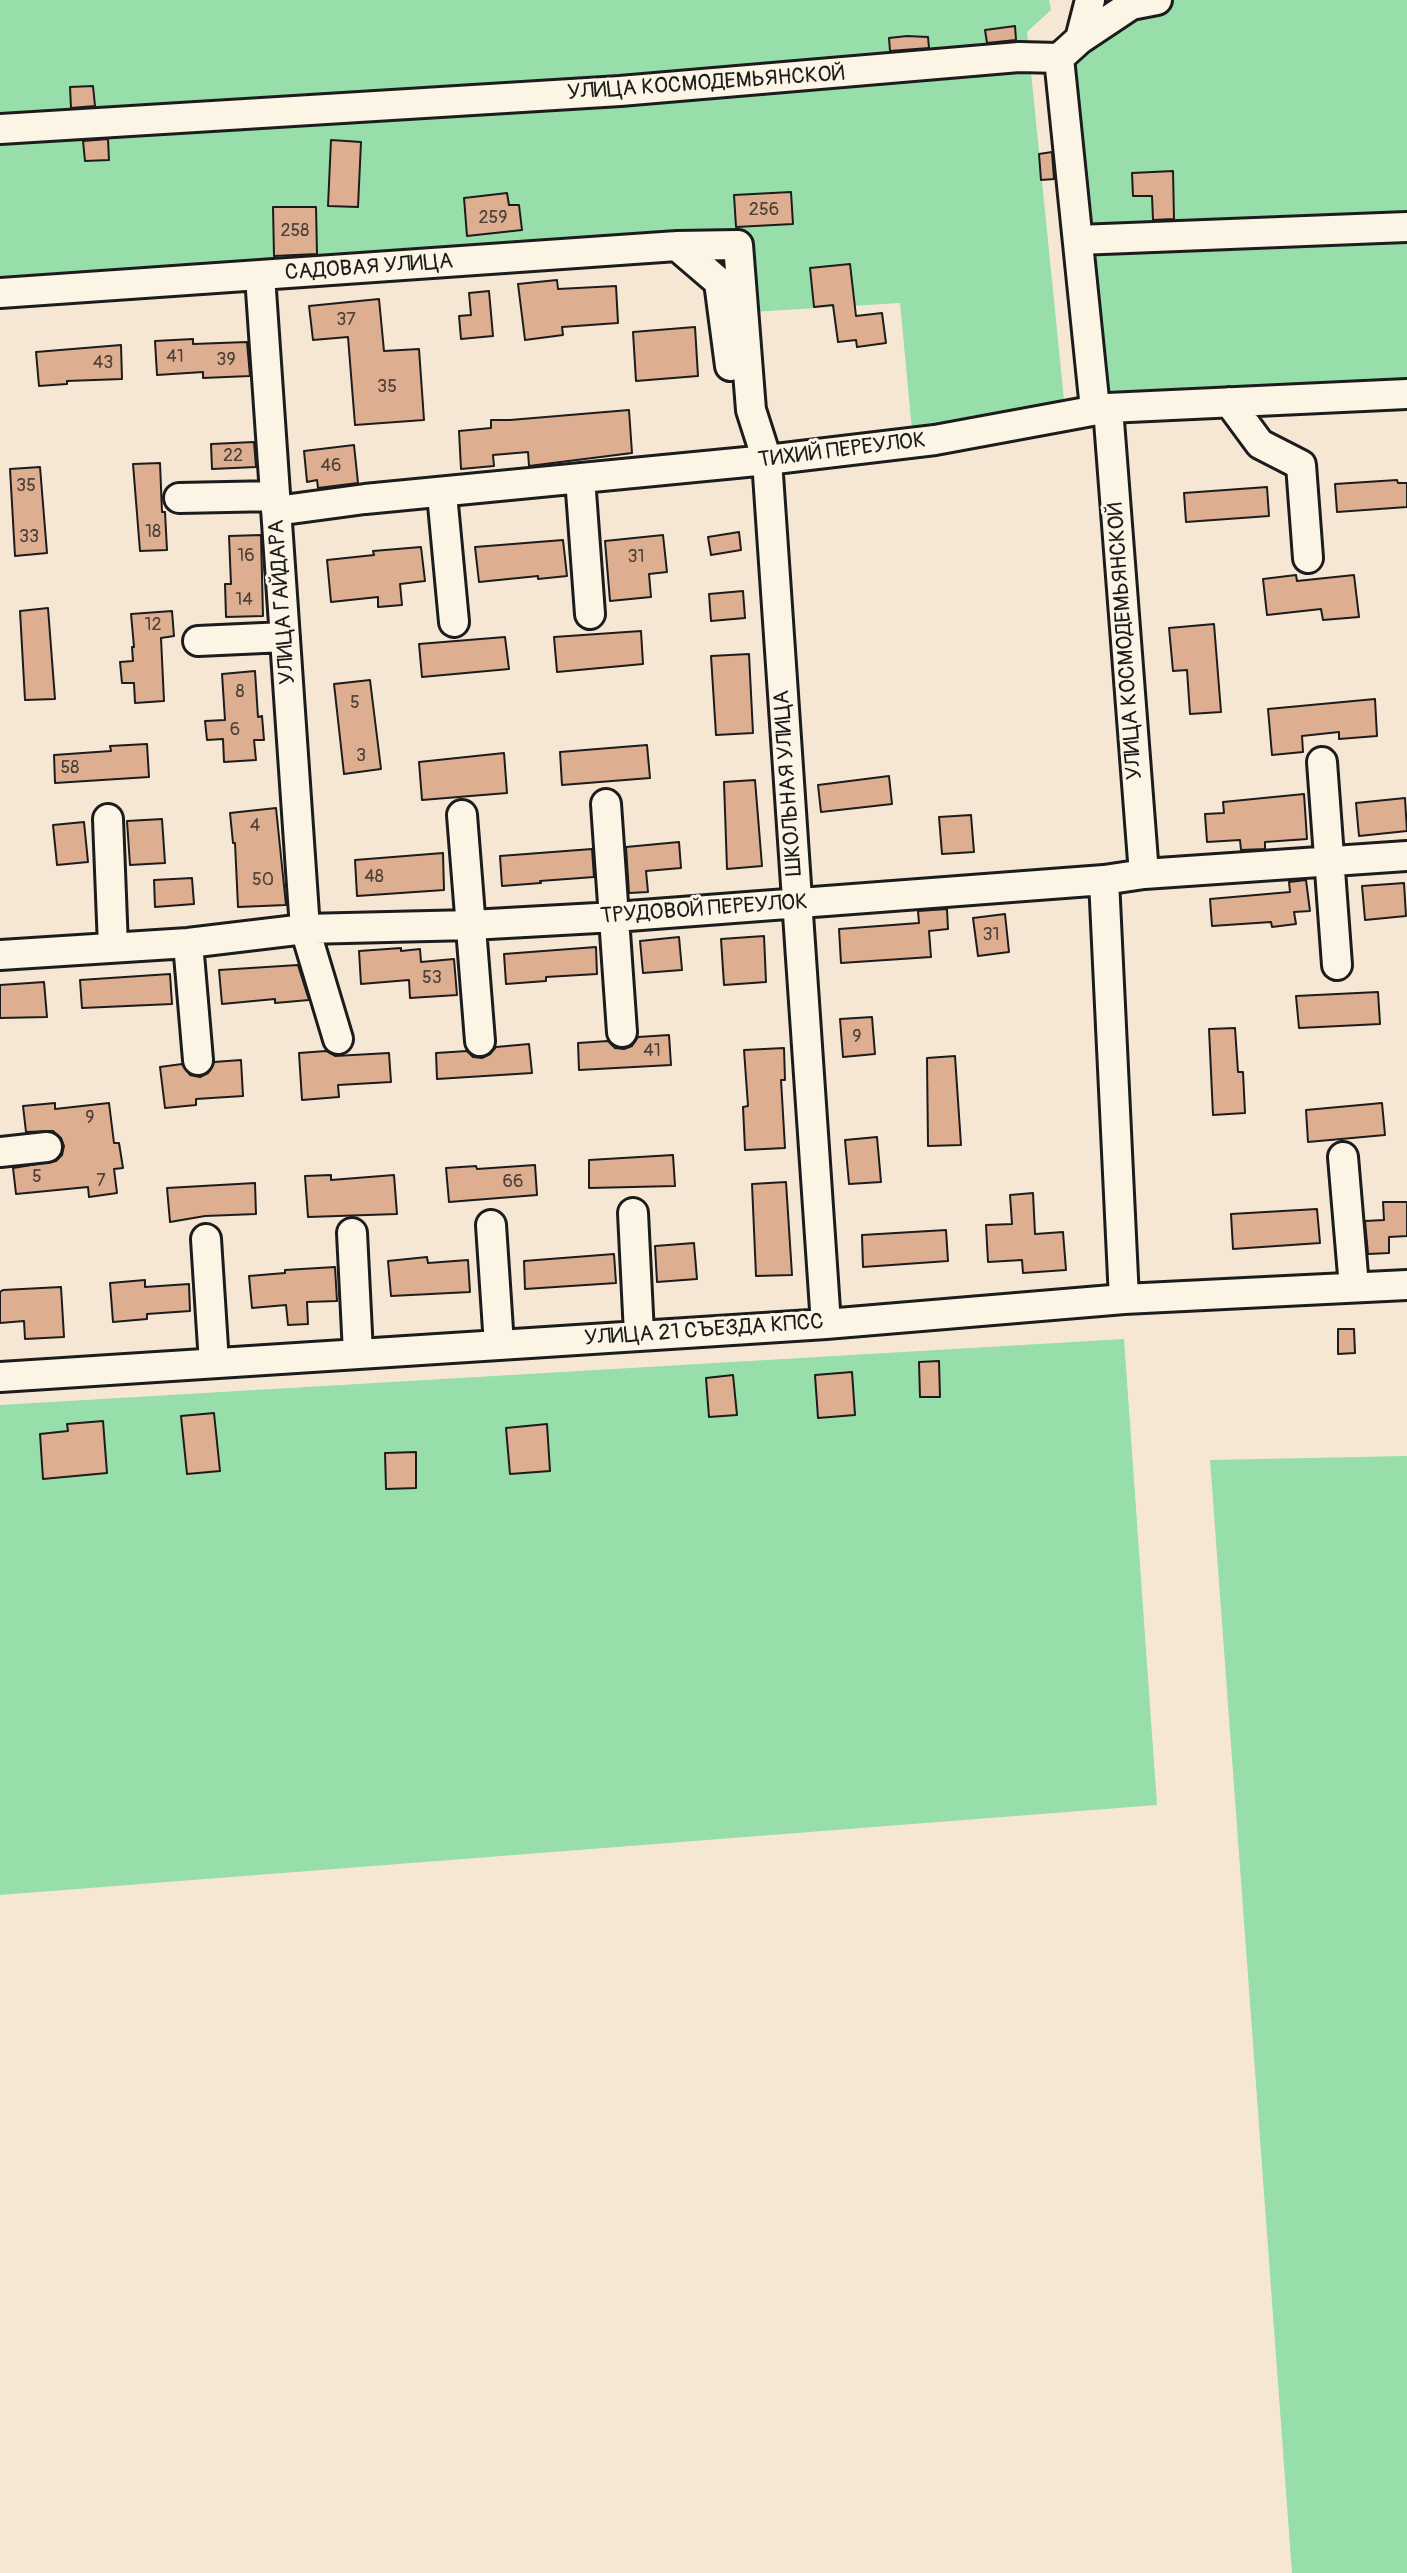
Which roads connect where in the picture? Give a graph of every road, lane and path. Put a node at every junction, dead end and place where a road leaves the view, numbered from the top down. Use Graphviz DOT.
graph roads {
  1 [pos="1090,0"];
  2 [pos="1157,0"];
  3 [pos="1080,39"];
  4 [pos="1059,58"];
  5 [pos="0,129"];
  6 [pos="1407,227"];
  7 [pos="1078,240"];
  8 [pos="738,245"];
  9 [pos="677,246"];
  10 [pos="260,276"];
  11 [pos="0,293"];
  12 [pos="1407,394"];
  13 [pos="1229,402"];
  14 [pos="1101,408"];
  15 [pos="751,410"];
  16 [pos="767,460"];
  17 [pos="580,478"];
  18 [pos="442,494"];
  19 [pos="179,498"];
  20 [pos="276,504"];
  21 [pos="1308,558"];
  22 [pos="590,614"];
  23 [pos="454,622"];
  24 [pos="285,637"];
  25 [pos="198,641"];
  26 [pos="1322,762"];
  27 [pos="606,804"];
  28 [pos="462,815"];
  29 [pos="108,819"];
  30 [pos="1407,856"];
  31 [pos="1329,861"];
  32 [pos="1144,874"];
  33 [pos="1104,880"];
  34 [pos="797,903"];
  35 [pos="615,917"];
  36 [pos="471,925"];
  37 [pos="305,929"];
  38 [pos="188,943"];
  39 [pos="113,947"];
  40 [pos="0,955"];
  41 [pos="1337,965"];
  42 [pos="622,1032"];
  43 [pos="338,1039"];
  44 [pos="480,1041"];
  45 [pos="198,1060"];
  46 [pos="47,1147"];
  47 [pos="0,1152"];
  48 [pos="1343,1157"];
  49 [pos="633,1213"];
  50 [pos="491,1225"];
  51 [pos="352,1233"];
  52 [pos="206,1239"];
  53 [pos="1407,1285"];
  54 [pos="1354,1287"];
  55 [pos="1124,1299"];
  56 [pos="826,1324"];
  57 [pos="639,1334"];
  58 [pos="499,1345"];
  59 [pos="358,1353"];
  60 [pos="214,1363"];
  61 [pos="0,1377"];
  1 -- 3 [label="street"];
  2 -- 3 [label="street"];
  3 -- 4 [label="street"];
  4 -- 5 [label="street, УЛИЦА КОСМОДЕМЬЯНСКОЙ"];
  4 -- 7 [label="street, УЛИЦА КОСМОДЕМЬЯНСКОЙ"];
  6 -- 7 [label="street"];
  7 -- 14 [label="street, УЛИЦА КОСМОДЕМЬЯНСКОЙ"];
  8 -- 9 [label="street, САДОВАЯ УЛИЦА"];
  8 -- 15 [label="street, ШКОЛЬНАЯ УЛИЦА"];
  9 -- 10 [label="street, САДОВАЯ УЛИЦА"];
  9 -- 15 [label="street"];
  10 -- 11 [label="street, САДОВАЯ УЛИЦА"];
  10 -- 20 [label="street, УЛИЦА ГАЙДАРА"];
  12 -- 13 [label="street, ТИХИЙ ПЕРЕУЛОК"];
  13 -- 14 [label="street, ТИХИЙ ПЕРЕУЛОК"];
  13 -- 21 [label="street"];
  14 -- 16 [label="street, ТИХИЙ ПЕРЕУЛОК"];
  14 -- 32 [label="street, УЛИЦА КОСМОДЕМЬЯНСКОЙ"];
  15 -- 16 [label="street, ШКОЛЬНАЯ УЛИЦА"];
  16 -- 17 [label="street, ТИХИЙ ПЕРЕУЛОК"];
  16 -- 34 [label="street, ШКОЛЬНАЯ УЛИЦА"];
  17 -- 18 [label="street, ТИХИЙ ПЕРЕУЛОК"];
  17 -- 22 [label="street"];
  18 -- 20 [label="street, ТИХИЙ ПЕРЕУЛОК"];
  18 -- 23 [label="street"];
  19 -- 20 [label="street, ТИХИЙ ПЕРЕУЛОК"];
  20 -- 24 [label="street, УЛИЦА ГАЙДАРА"];
  24 -- 25 [label="street"];
  24 -- 37 [label="street, УЛИЦА ГАЙДАРА"];
  26 -- 31 [label="street"];
  27 -- 35 [label="street"];
  28 -- 36 [label="street"];
  29 -- 39 [label="street"];
  30 -- 31 [label="street, ТРУДОВОЙ ПЕРЕУЛОК"];
  31 -- 32 [label="street, ТРУДОВОЙ ПЕРЕУЛОК"];
  31 -- 41 [label="street"];
  32 -- 33 [label="street, ТРУДОВОЙ ПЕРЕУЛОК"];
  33 -- 34 [label="street, ТРУДОВОЙ ПЕРЕУЛОК"];
  33 -- 55 [label="street"];
  34 -- 35 [label="street, ТРУДОВОЙ ПЕРЕУЛОК"];
  34 -- 56 [label="street, ШКОЛЬНАЯ УЛИЦА"];
  35 -- 36 [label="street, ТРУДОВОЙ ПЕРЕУЛОК"];
  35 -- 42 [label="street"];
  36 -- 37 [label="street, ТРУДОВОЙ ПЕРЕУЛОК"];
  36 -- 44 [label="street"];
  37 -- 38 [label="street, ТРУДОВОЙ ПЕРЕУЛОК"];
  37 -- 43 [label="street, УЛИЦА ГАЙДАРА"];
  38 -- 39 [label="street, ТРУДОВОЙ ПЕРЕУЛОК"];
  38 -- 45 [label="street"];
  39 -- 40 [label="street, ТРУДОВОЙ ПЕРЕУЛОК"];
  46 -- 47 [label="street"];
  48 -- 54 [label="street"];
  49 -- 57 [label="street"];
  50 -- 58 [label="street"];
  51 -- 59 [label="street"];
  52 -- 60 [label="street"];
  53 -- 54 [label="street, УЛИЦА 21 СЪЕЗДА КПСС"];
  54 -- 55 [label="street, УЛИЦА 21 СЪЕЗДА КПСС"];
  55 -- 56 [label="street, УЛИЦА 21 СЪЕЗДА КПСС"];
  56 -- 57 [label="street, УЛИЦА 21 СЪЕЗДА КПСС"];
  57 -- 58 [label="street, УЛИЦА 21 СЪЕЗДА КПСС"];
  58 -- 59 [label="street, УЛИЦА 21 СЪЕЗДА КПСС"];
  59 -- 60 [label="street, УЛИЦА 21 СЪЕЗДА КПСС"];
  60 -- 61 [label="street, УЛИЦА 21 СЪЕЗДА КПСС"];
}
